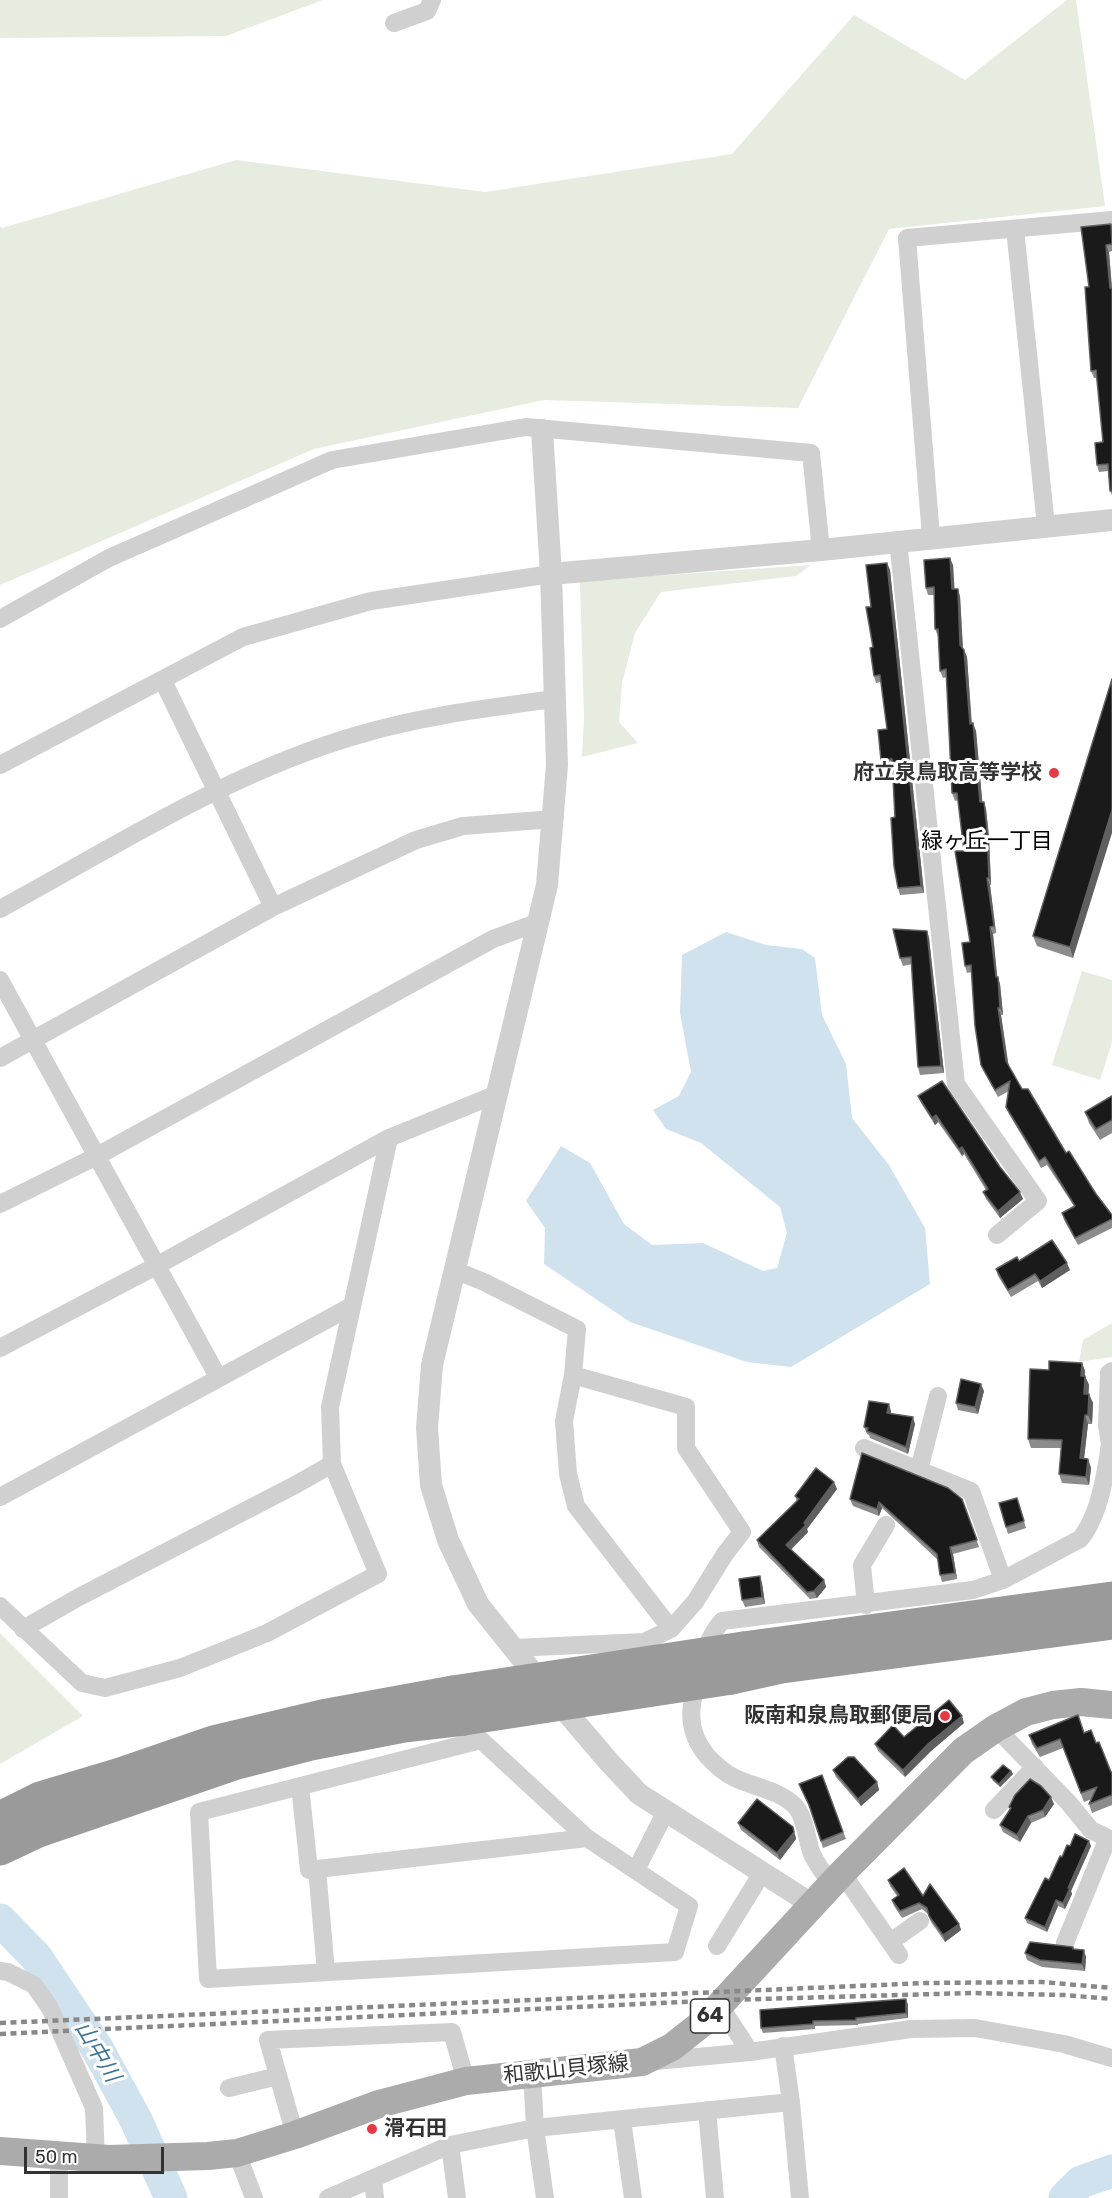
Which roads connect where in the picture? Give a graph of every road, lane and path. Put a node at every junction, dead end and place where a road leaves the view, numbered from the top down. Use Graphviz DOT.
graph roads {
  1 [pos="432,0"];
  2 [pos="393,22"];
  3 [pos="1112,220"];
  4 [pos="1015,229"];
  5 [pos="542,430"];
  6 [pos="1112,520"];
  7 [pos="1046,526"];
  8 [pos="931,537"];
  9 [pos="898,541"];
  10 [pos="821,550"];
  11 [pos="551,574"];
  12 [pos="0,619"];
  13 [pos="163,681"];
  14 [pos="554,699"];
  15 [pos="0,765"];
  16 [pos="215,791"];
  17 [pos="554,819"];
  18 [pos="273,907"];
  19 [pos="0,909"];
  20 [pos="539,922"];
  21 [pos="0,980"];
  22 [pos="33,1042"];
  23 [pos="0,1058"];
  24 [pos="497,1094"];
  25 [pos="389,1138"];
  26 [pos="97,1156"];
  27 [pos="0,1204"];
  28 [pos="997,1235"];
  29 [pos="156,1266"];
  30 [pos="454,1270"];
  31 [pos="351,1307"];
  32 [pos="0,1348"];
  33 [pos="1112,1371"];
  34 [pos="573,1375"];
  35 [pos="218,1377"];
  36 [pos="938,1395"];
  37 [pos="1111,1443"];
  38 [pos="864,1448"];
  39 [pos="332,1464"];
  40 [pos="919,1470"];
  41 [pos="0,1497"];
  42 [pos="886,1525"];
  43 [pos="1003,1580"];
  44 [pos="1112,1598"];
  45 [pos="866,1605"];
  46 [pos="0,1606"];
  47 [pos="1112,1623"];
  48 [pos="23,1629"];
  49 [pos="671,1629"];
  50 [pos="514,1648"];
  51 [pos="1109,1701"];
  52 [pos="459,1705"];
  53 [pos="996,1728"];
  54 [pos="1035,1767"];
  55 [pos="300,1786"];
  56 [pos="666,1810"];
  57 [pos="994,1810"];
  58 [pos="17,1820"];
  59 [pos="587,1838"];
  60 [pos="1110,1839"];
  61 [pos="0,1849"];
  62 [pos="317,1869"];
  63 [pos="636,1870"];
  64 [pos="762,1873"];
  65 [pos="837,1879"];
  66 [pos="813,1905"];
  67 [pos="920,1921"];
  68 [pos="1065,1943"];
  69 [pos="717,1946"];
  70 [pos="0,1971"];
  71 [pos="326,1972"];
  72 [pos="720,2006"];
  73 [pos="783,2046"];
  74 [pos="750,2052"];
  75 [pos="1112,2058"];
  76 [pos="642,2062"];
  77 [pos="532,2074"];
  78 [pos="278,2076"];
  79 [pos="466,2081"];
  80 [pos="229,2088"];
  81 [pos="791,2102"];
  82 [pos="707,2110"];
  83 [pos="622,2120"];
  84 [pos="535,2128"];
  85 [pos="295,2136"];
  86 [pos="450,2145"];
  87 [pos="0,2151"];
  88 [pos="237,2153"];
  89 [pos="59,2156"];
  90 [pos="102,2159"];
  91 [pos="373,2179"];
  92 [pos="59,2198"];
  93 [pos="254,2198"];
  94 [pos="328,2198"];
  95 [pos="375,2198"];
  96 [pos="457,2198"];
  97 [pos="544,2198"];
  98 [pos="633,2198"];
  99 [pos="715,2198"];
  100 [pos="800,2198"];
  1 -- 2 [label="street"];
  3 -- 4 [label="street"];
  4 -- 7 [label="street"];
  4 -- 8 [label="street"];
  5 -- 10 [label="street"];
  5 -- 11 [label="street"];
  5 -- 12 [label="street"];
  6 -- 7 [label="street"];
  7 -- 8 [label="street"];
  8 -- 9 [label="street"];
  9 -- 10 [label="street"];
  9 -- 28 [label="street"];
  10 -- 11 [label="street"];
  11 -- 13 [label="street"];
  11 -- 14 [label="street"];
  13 -- 15 [label="street"];
  13 -- 16 [label="street"];
  14 -- 16 [label="street"];
  14 -- 17 [label="street"];
  16 -- 18 [label="street"];
  16 -- 19 [label="street"];
  17 -- 18 [label="street"];
  17 -- 20 [label="street"];
  18 -- 22 [label="street"];
  20 -- 24 [label="street"];
  20 -- 26 [label="street"];
  21 -- 22 [label="street"];
  22 -- 23 [label="street"];
  22 -- 26 [label="street"];
  24 -- 25 [label="street"];
  24 -- 30 [label="street"];
  25 -- 29 [label="street"];
  25 -- 31 [label="street"];
  26 -- 27 [label="street"];
  26 -- 29 [label="street"];
  29 -- 32 [label="street"];
  29 -- 35 [label="street"];
  30 -- 34 [label="street"];
  30 -- 50 [label="street"];
  31 -- 35 [label="street"];
  31 -- 39 [label="street"];
  33 -- 37 [label="street"];
  34 -- 49 [label="street"];
  34 -- 49 [label="street"];
  35 -- 41 [label="street"];
  36 -- 40 [label="street"];
  37 -- 43 [label="street"];
  38 -- 40 [label="street"];
  39 -- 48 [label="street"];
  39 -- 48 [label="street"];
  40 -- 43 [label="street"];
  42 -- 45 [label="street"];
  43 -- 45 [label="street"];
  44 -- 52 [label="highway, bridge"];
  45 -- 65 [label="street"];
  46 -- 48 [label="street"];
  47 -- 52 [label="highway, bridge"];
  49 -- 50 [label="street"];
  50 -- 56 [label="street"];
  51 -- 53 [label="main road, 和歌山貝塚線 / 64"];
  52 -- 58 [label="highway"];
  53 -- 54 [label="street"];
  53 -- 65 [label="main road, 和歌山貝塚線 / 64"];
  54 -- 57 [label="street"];
  54 -- 60 [label="street"];
  55 -- 59 [label="street"];
  55 -- 62 [label="street"];
  55 -- 71 [label="street"];
  56 -- 63 [label="street"];
  56 -- 64 [label="street"];
  58 -- 61 [label="highway"];
  59 -- 62 [label="street"];
  59 -- 63 [label="street"];
  60 -- 68 [label="street"];
  62 -- 71 [label="street"];
  63 -- 71 [label="street"];
  64 -- 66 [label="street"];
  64 -- 69 [label="street"];
  65 -- 66 [label="main road, 和歌山貝塚線 / 64"];
  65 -- 67 [label="street"];
  66 -- 72 [label="main road, 和歌山貝塚線 / 64"];
  70 -- 90 [label="street"];
  72 -- 74 [label="street"];
  72 -- 76 [label="main road, 和歌山貝塚線 / 64"];
  73 -- 74 [label="street"];
  73 -- 75 [label="street"];
  73 -- 81 [label="street"];
  74 -- 76 [label="street"];
  76 -- 77 [label="main road, 和歌山貝塚線 / 64"];
  77 -- 79 [label="main road, 和歌山貝塚線 / 64"];
  77 -- 84 [label="street"];
  78 -- 79 [label="street"];
  78 -- 80 [label="street"];
  78 -- 85 [label="street"];
  79 -- 85 [label="main road, 和歌山貝塚線 / 64"];
  81 -- 82 [label="street"];
  81 -- 100 [label="street"];
  82 -- 83 [label="street"];
  82 -- 99 [label="street"];
  83 -- 84 [label="street"];
  83 -- 98 [label="street"];
  84 -- 86 [label="street"];
  84 -- 97 [label="street"];
  85 -- 88 [label="main road, 和歌山貝塚線 / 64"];
  86 -- 91 [label="street"];
  86 -- 96 [label="street"];
  87 -- 89 [label="main road, 和歌山貝塚線 / 64"];
  88 -- 90 [label="main road, 和歌山貝塚線 / 64"];
  88 -- 93 [label="street"];
  89 -- 90 [label="main road, 和歌山貝塚線 / 64"];
  89 -- 92 [label="street"];
  91 -- 94 [label="street"];
  91 -- 95 [label="street"];
}
